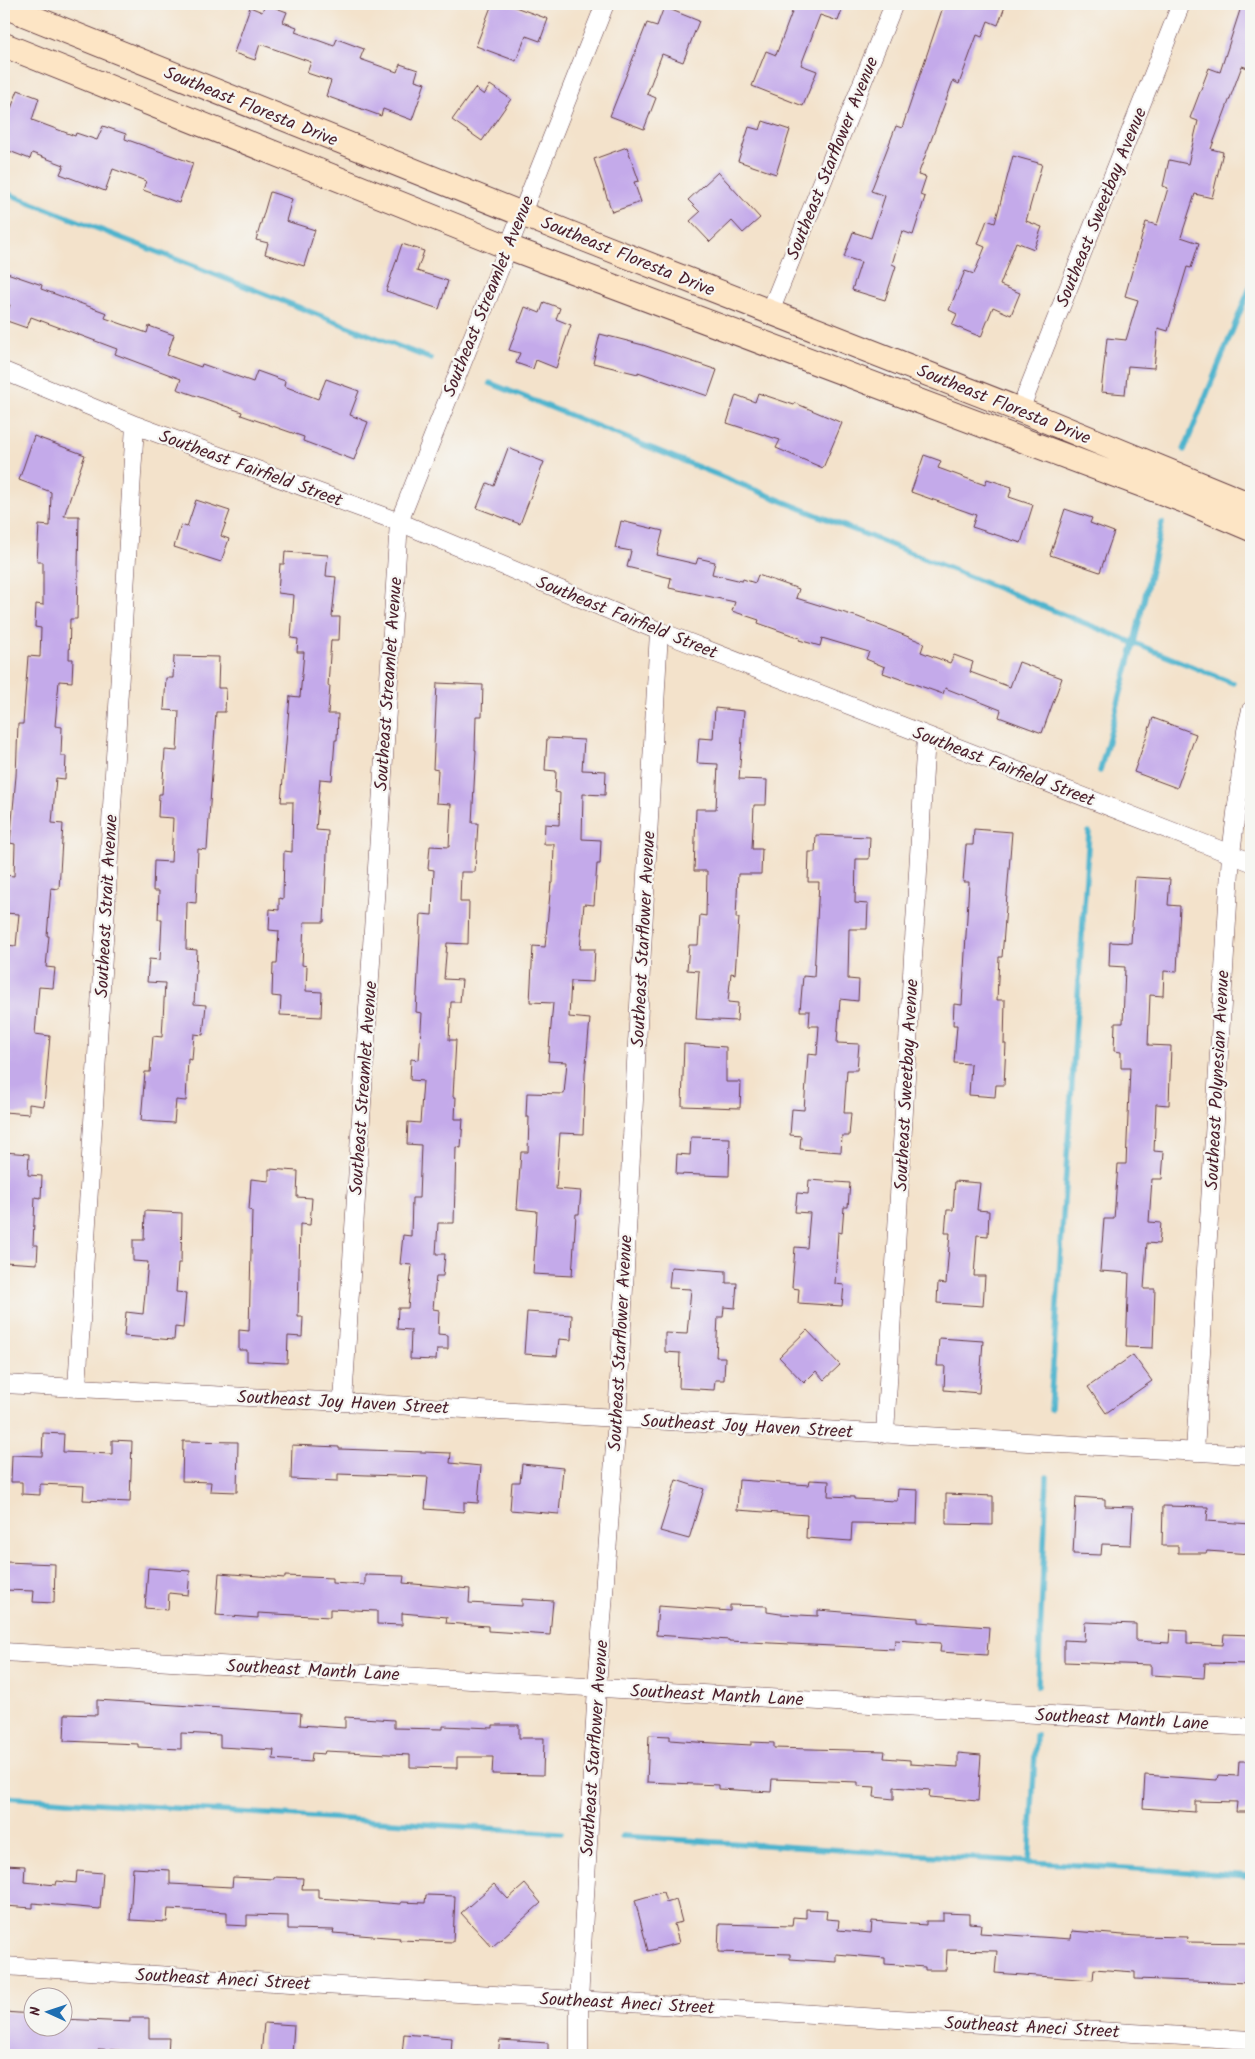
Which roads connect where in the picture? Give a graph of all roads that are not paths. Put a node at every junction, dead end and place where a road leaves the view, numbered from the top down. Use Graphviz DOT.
graph roads {
  1 [pos="605,4"];
  2 [pos="894,4"];
  3 [pos="1181,4"];
  4 [pos="4,6"];
  5 [pos="4,45"];
  6 [pos="521,214"];
  7 [pos="508,246"];
  8 [pos="770,312"];
  9 [pos="4,371"];
  10 [pos="1020,410"];
  11 [pos="134,425"];
  12 [pos="1251,505"];
  13 [pos="399,522"];
  14 [pos="1251,529"];
  15 [pos="659,631"];
  16 [pos="1251,710"];
  17 [pos="926,736"];
  18 [pos="1231,854"];
  19 [pos="1251,862"];
  20 [pos="4,1384"];
  21 [pos="77,1388"];
  22 [pos="343,1402"];
  23 [pos="617,1419"];
  24 [pos="886,1434"];
  25 [pos="1195,1452"];
  26 [pos="1251,1456"];
  27 [pos="4,1652"];
  28 [pos="597,1687"];
  29 [pos="1251,1727"];
  30 [pos="4,1966"];
  31 [pos="579,2001"];
  32 [pos="1251,2040"];
  33 [pos="579,2055"];
  1 -- 6 [label="street, Southeast Streamlet Avenue"];
  2 -- 8 [label="street, Southeast Starflower Avenue"];
  3 -- 10 [label="street, Southeast Sweetbay Avenue"];
  4 -- 6 [label="street, Southeast Floresta Drive"];
  5 -- 7 [label="street, Southeast Floresta Drive"];
  6 -- 7 [label="street, Southeast Streamlet Avenue"];
  6 -- 8 [label="street, Southeast Floresta Drive"];
  7 -- 13 [label="street, Southeast Streamlet Avenue"];
  7 -- 14 [label="street, Southeast Floresta Drive"];
  8 -- 10 [label="street, Southeast Floresta Drive"];
  9 -- 11 [label="street, Southeast Fairfield Street"];
  10 -- 12 [label="street, Southeast Floresta Drive"];
  11 -- 13 [label="street, Southeast Fairfield Street"];
  11 -- 21 [label="street, Southeast Strait Avenue"];
  13 -- 15 [label="street, Southeast Fairfield Street"];
  13 -- 22 [label="street, Southeast Streamlet Avenue"];
  15 -- 17 [label="street, Southeast Fairfield Street"];
  15 -- 23 [label="street, Southeast Starflower Avenue"];
  16 -- 18 [label="street, Southeast Polynesian Avenue"];
  17 -- 18 [label="street, Southeast Fairfield Street"];
  17 -- 24 [label="street, Southeast Sweetbay Avenue"];
  18 -- 19 [label="street, Southeast Fairfield Street"];
  18 -- 25 [label="street, Southeast Polynesian Avenue"];
  20 -- 21 [label="street, Southeast Joy Haven Street"];
  21 -- 22 [label="street, Southeast Joy Haven Street"];
  22 -- 23 [label="street, Southeast Joy Haven Street"];
  23 -- 24 [label="street, Southeast Joy Haven Street"];
  23 -- 28 [label="street, Southeast Starflower Avenue"];
  24 -- 25 [label="street, Southeast Joy Haven Street"];
  25 -- 26 [label="street, Southeast Joy Haven Street"];
  27 -- 28 [label="street, Southeast Manth Lane"];
  28 -- 29 [label="street, Southeast Manth Lane"];
  28 -- 31 [label="street, Southeast Starflower Avenue"];
  30 -- 31 [label="street, Southeast Aneci Street"];
  31 -- 32 [label="street, Southeast Aneci Street"];
  31 -- 33 [label="street, Southeast Starflower Avenue"];
}
